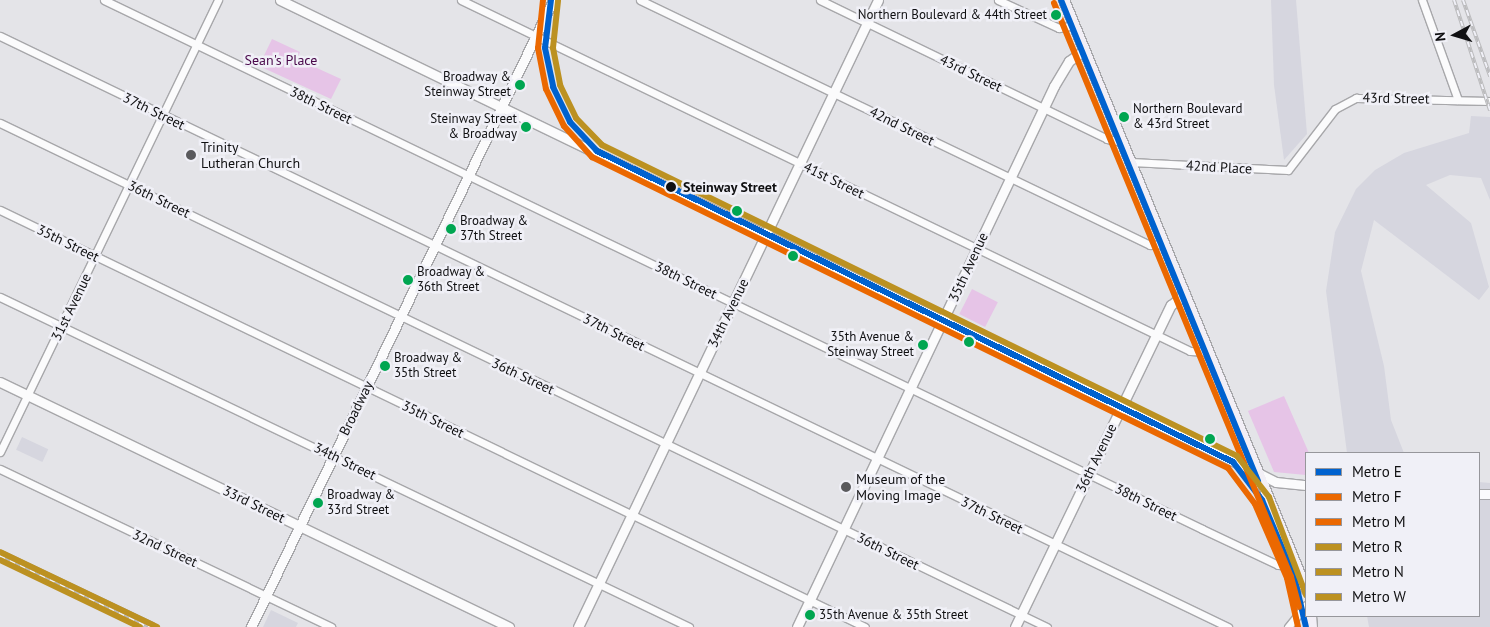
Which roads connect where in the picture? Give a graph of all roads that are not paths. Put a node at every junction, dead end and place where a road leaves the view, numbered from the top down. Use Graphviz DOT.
graph roads {
  1 [pos="104,0"];
  2 [pos="218,0"];
  3 [pos="280,0"];
  4 [pos="461,0"];
  5 [pos="553,0"];
  6 [pos="640,0"];
  7 [pos="820,0"];
  8 [pos="878,0"];
  9 [pos="998,0"];
  10 [pos="1064,0"];
  11 [pos="1422,0"];
  12 [pos="867,23"];
  13 [pos="1074,26"];
  14 [pos="0,36"];
  15 [pos="536,36"];
  16 [pos="197,45"];
  17 [pos="1085,50"];
  18 [pos="833,93"];
  19 [pos="1458,100"];
  20 [pos="1490,101"];
  21 [pos="501,107"];
  22 [pos="1045,109"];
  23 [pos="163,115"];
  24 [pos="0,123"];
  25 [pos="1123,142"];
  26 [pos="1301,158"];
  27 [pos="1131,162"];
  28 [pos="800,163"];
  29 [pos="468,175"];
  30 [pos="1011,178"];
  31 [pos="129,185"];
  32 [pos="0,210"];
  33 [pos="766,235"];
  34 [pos="1164,244"];
  35 [pos="434,246"];
  36 [pos="977,249"];
  37 [pos="96,256"];
  38 [pos="1185,294"];
  39 [pos="0,297"];
  40 [pos="733,303"];
  41 [pos="400,318"];
  42 [pos="943,320"];
  43 [pos="62,326"];
  44 [pos="1157,335"];
  45 [pos="1209,352"];
  46 [pos="699,373"];
  47 [pos="0,382"];
  48 [pos="367,386"];
  49 [pos="910,389"];
  50 [pos="28,396"];
  51 [pos="1121,406"];
  52 [pos="666,443"];
  53 [pos="0,452"];
  54 [pos="334,456"];
  55 [pos="877,459"];
  56 [pos="0,469"];
  57 [pos="1258,473"];
  58 [pos="1088,474"];
  59 [pos="1305,484"];
  60 [pos="632,514"];
  61 [pos="299,526"];
  62 [pos="843,529"];
  63 [pos="1055,545"];
  64 [pos="0,555"];
  65 [pos="1297,566"];
  66 [pos="599,584"];
  67 [pos="1305,586"];
  68 [pos="266,596"];
  69 [pos="810,600"];
  70 [pos="1305,606"];
  71 [pos="1021,615"];
  72 [pos="151,627"];
  73 [pos="251,627"];
  74 [pos="331,627"];
  75 [pos="509,627"];
  76 [pos="578,627"];
  77 [pos="688,627"];
  78 [pos="796,627"];
  79 [pos="866,627"];
  80 [pos="1015,627"];
  81 [pos="1047,627"];
  82 [pos="1228,627"];
  83 [pos="1288,627"];
  1 -- 16 [label="street, 38th Street"];
  2 -- 16 [label="street, 31st Avenue"];
  3 -- 21 [label="street"];
  4 -- 15 [label="street, 41st Street"];
  5 -- 15 [label="street, Broadway"];
  6 -- 18 [label="street, 42nd Street"];
  7 -- 12 [label="street, 43rd Street"];
  8 -- 12 [label="street, 34th Avenue"];
  9 -- 13 [label="street"];
  10 -- 13 [label="main road"];
  11 -- 19 [label="street"];
  12 -- 18 [label="street, 34th Avenue"];
  12 -- 22 [label="street, 43rd Street"];
  13 -- 17 [label="main road"];
  14 -- 23 [label="street, 37th Street"];
  15 -- 21 [label="street, Broadway"];
  15 -- 28 [label="street, 41st Street"];
  16 -- 23 [label="street, 31st Avenue"];
  16 -- 29 [label="street, 38th Street"];
  17 -- 22 [label="street, 35th Avenue"];
  17 -- 25 [label="main road"];
  18 -- 28 [label="street, 34th Avenue"];
  18 -- 30 [label="street, 42nd Street"];
  19 -- 20 [label="street, 43rd Street"];
  19 -- 26 [label="street, 43rd Street"];
  21 -- 29 [label="street, Broadway"];
  21 -- 33 [label="street"];
  22 -- 25 [label="street, 43rd Street"];
  22 -- 30 [label="street, 35th Avenue"];
  23 -- 31 [label="street, 31st Avenue"];
  23 -- 35 [label="street, 37th Street"];
  24 -- 31 [label="street, 36th Street"];
  25 -- 27 [label="main road"];
  26 -- 27 [label="street, 42nd Place"];
  27 -- 34 [label="main road"];
  28 -- 33 [label="street, 34th Avenue"];
  28 -- 36 [label="street, 41st Street"];
  29 -- 35 [label="street, Broadway"];
  29 -- 40 [label="street, 38th Street"];
  30 -- 34 [label="street, 42nd Street"];
  30 -- 36 [label="street, 35th Avenue"];
  31 -- 37 [label="street, 31st Avenue"];
  31 -- 41 [label="street, 36th Street"];
  32 -- 37 [label="street, 35th Street"];
  33 -- 40 [label="street, 34th Avenue"];
  33 -- 42 [label="street"];
  34 -- 38 [label="main road"];
  35 -- 41 [label="street, Broadway"];
  35 -- 46 [label="street, 37th Street"];
  36 -- 42 [label="street, 35th Avenue"];
  36 -- 44 [label="street, 41st Street"];
  37 -- 43 [label="street, 31st Avenue"];
  37 -- 48 [label="street, 35th Street"];
  38 -- 44 [label="street, 36th Avenue"];
  38 -- 45 [label="main road"];
  39 -- 43 [label="street, 34th Street"];
  40 -- 46 [label="street, 34th Avenue"];
  40 -- 49 [label="street, 38th Street"];
  41 -- 48 [label="street, Broadway"];
  41 -- 52 [label="street, 36th Street"];
  42 -- 49 [label="street, 35th Avenue"];
  42 -- 51 [label="street"];
  43 -- 50 [label="street, 31st Avenue"];
  43 -- 54 [label="street, 34th Street"];
  44 -- 45 [label="street, 41st Street"];
  44 -- 51 [label="street, 36th Avenue"];
  45 -- 57 [label="main road"];
  46 -- 52 [label="street, 34th Avenue"];
  46 -- 55 [label="street, 37th Street"];
  47 -- 50 [label="street, 33rd Street"];
  48 -- 54 [label="street, Broadway"];
  48 -- 60 [label="street, 35th Street"];
  49 -- 55 [label="street, 35th Avenue"];
  49 -- 58 [label="street, 38th Street"];
  50 -- 53 [label="street, 31st Avenue"];
  50 -- 61 [label="street, 33rd Street"];
  51 -- 57 [label="street"];
  51 -- 58 [label="street, 36th Avenue"];
  52 -- 60 [label="street, 34th Avenue"];
  52 -- 62 [label="street, 36th Street"];
  54 -- 61 [label="street, Broadway"];
  54 -- 66 [label="street, 34th Street"];
  55 -- 62 [label="street, 35th Avenue"];
  55 -- 63 [label="street, 37th Street"];
  56 -- 68 [label="street, 32nd Street"];
  57 -- 59 [label="street"];
  57 -- 65 [label="main road"];
  58 -- 63 [label="street, 36th Avenue"];
  58 -- 65 [label="street, 38th Street"];
  60 -- 66 [label="street, 34th Avenue"];
  60 -- 69 [label="street, 35th Street"];
  61 -- 68 [label="street, Broadway"];
  61 -- 75 [label="street, 33rd Street"];
  62 -- 69 [label="street, 35th Avenue"];
  62 -- 71 [label="street, 36th Street"];
  63 -- 71 [label="street, 36th Avenue"];
  63 -- 82 [label="street, 37th Street"];
  64 -- 72 [label="street"];
  65 -- 67 [label="main road"];
  66 -- 76 [label="street, 34th Avenue"];
  66 -- 77 [label="street, 34th Street"];
  68 -- 73 [label="street, Broadway"];
  68 -- 74 [label="street, 32nd Street"];
  69 -- 78 [label="street, 35th Avenue"];
  69 -- 79 [label="street, 35th Street"];
  70 -- 83 [label="street"];
  71 -- 80 [label="street, 36th Avenue"];
  71 -- 81 [label="street, 36th Street"];
}
